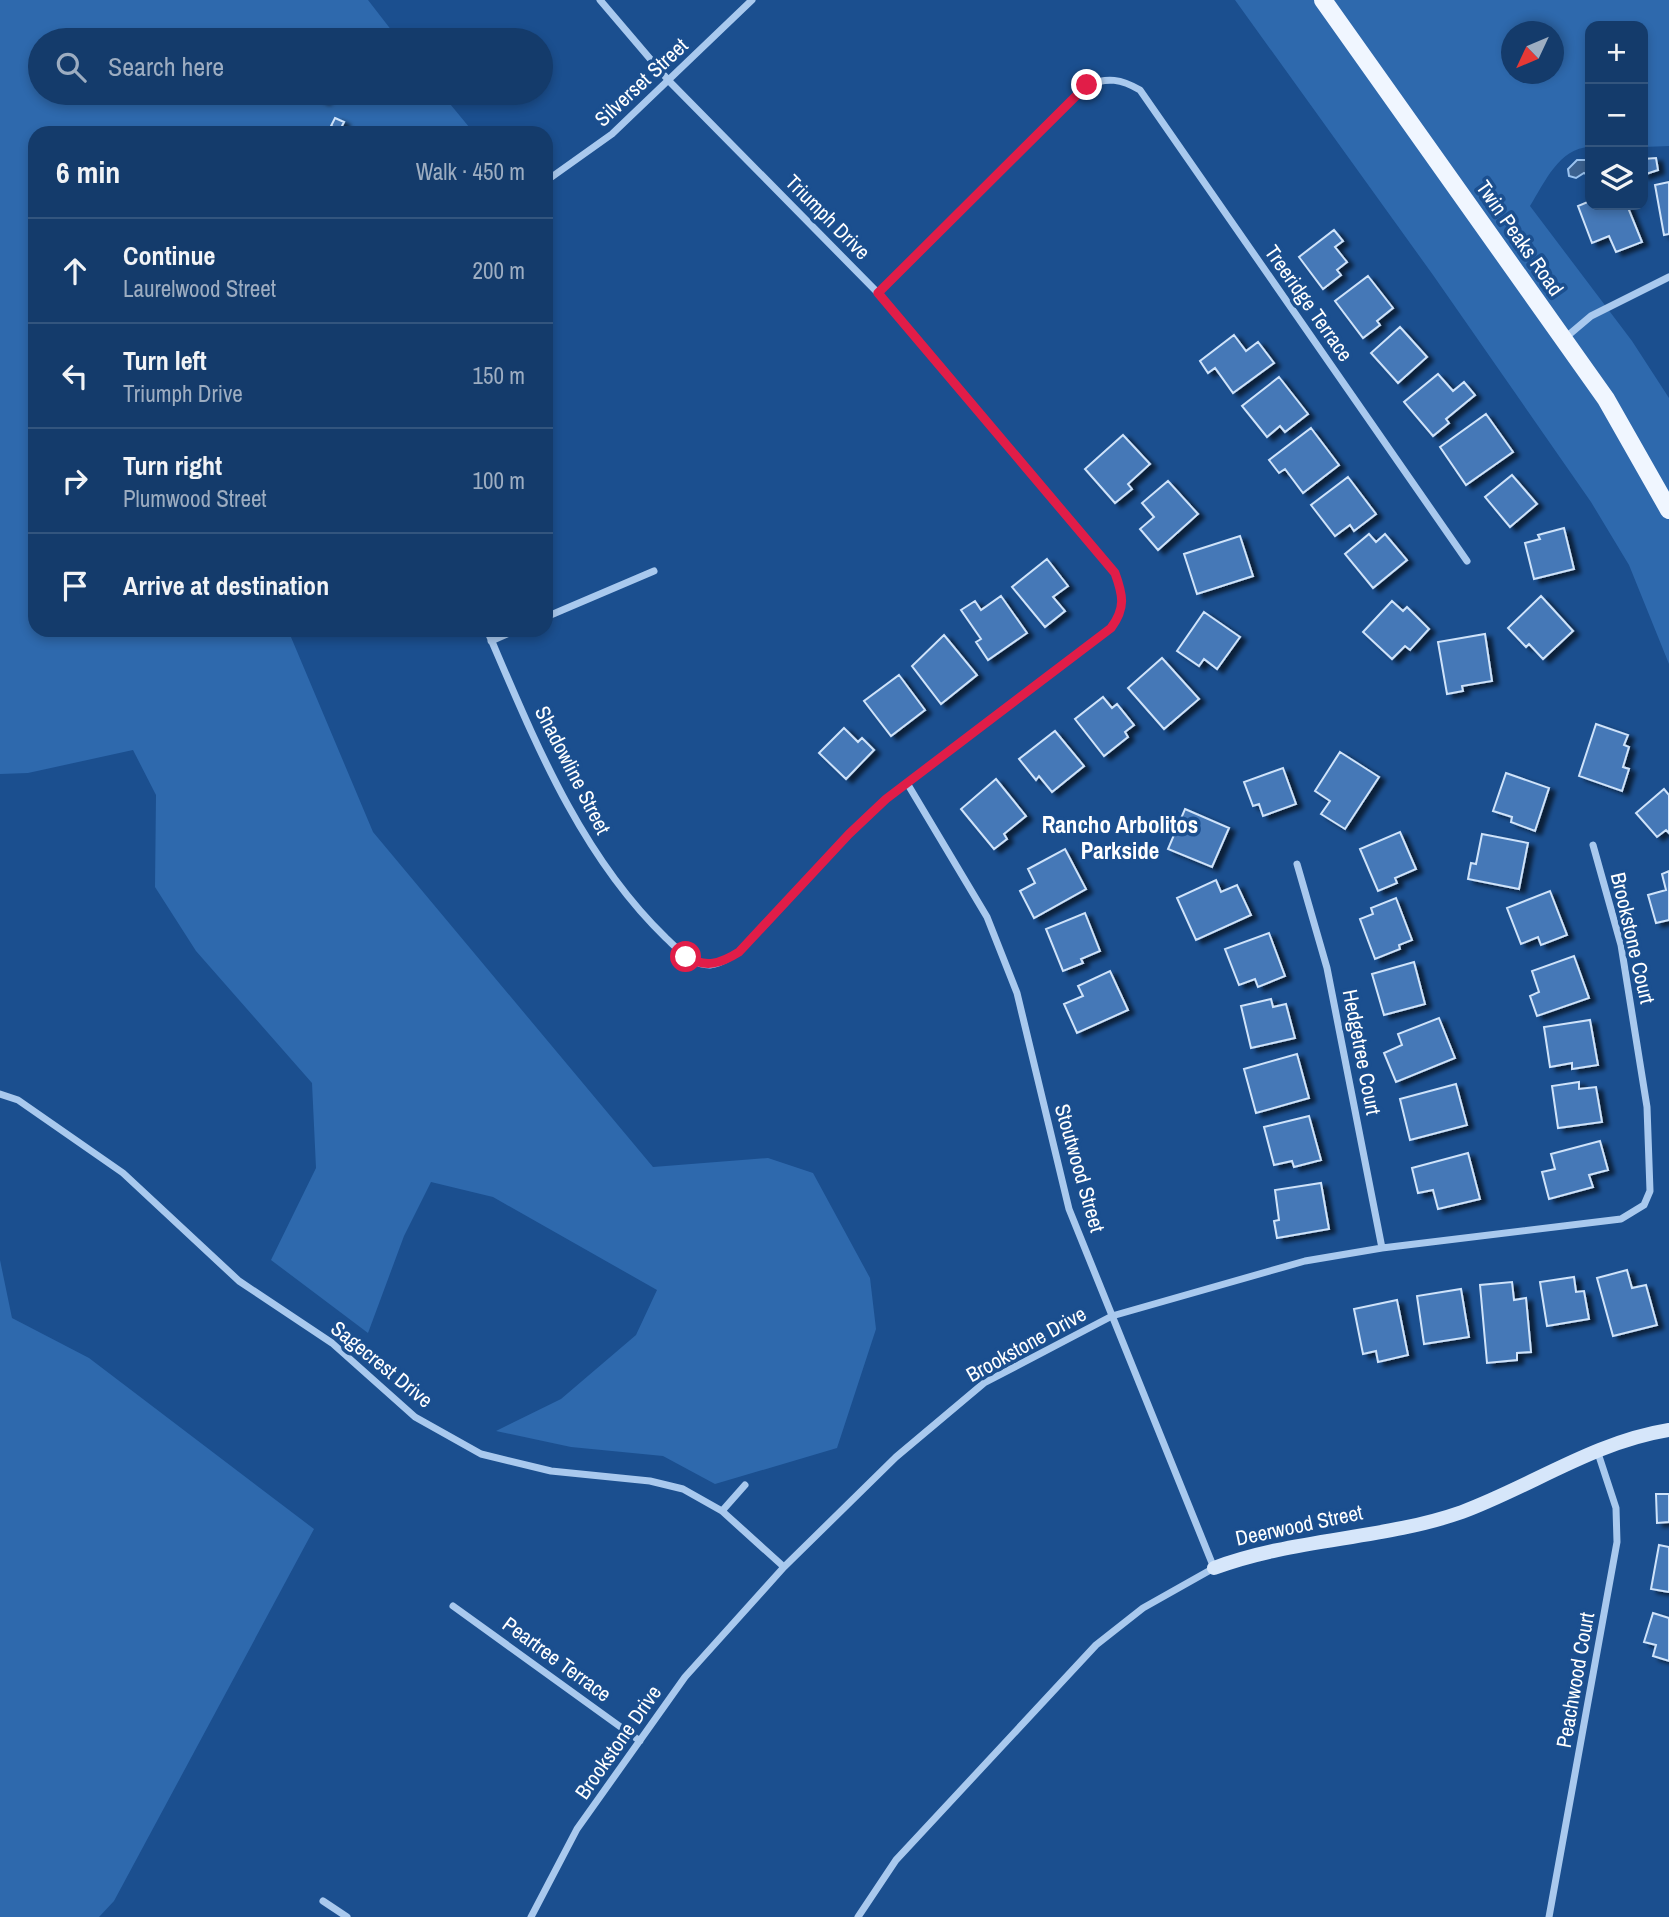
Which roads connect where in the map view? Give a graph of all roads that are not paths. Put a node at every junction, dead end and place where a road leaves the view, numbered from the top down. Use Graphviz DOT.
graph roads {
  1 [pos="600,0"];
  2 [pos="752,0"];
  3 [pos="1323,0"];
  4 [pos="669,82"];
  5 [pos="553,176"];
  6 [pos="1669,276"];
  7 [pos="878,293"];
  8 [pos="1563,339"];
  9 [pos="1669,510"];
  10 [pos="1467,561"];
  11 [pos="654,571"];
  12 [pos="553,614"];
  13 [pos="490,637"];
  14 [pos="498,637"];
  15 [pos="491,640"];
  16 [pos="907,783"];
  17 [pos="1593,845"];
  18 [pos="1297,864"];
  19 [pos="0,1094"];
  20 [pos="1644,1205"];
  21 [pos="1382,1248"];
  22 [pos="1112,1316"];
  23 [pos="1669,1430"];
  24 [pos="1597,1450"];
  25 [pos="745,1485"];
  26 [pos="722,1511"];
  27 [pos="784,1567"];
  28 [pos="1214,1567"];
  29 [pos="453,1606"];
  30 [pos="640,1741"];
  31 [pos="323,1901"];
  32 [pos="347,1917"];
  33 [pos="531,1917"];
  34 [pos="858,1917"];
  35 [pos="1549,1917"];
  1 -- 4 [label="street, Triumph Drive"];
  2 -- 4 [label="street, Silverset Street"];
  3 -- 8 [label="main road, Twin Peaks Road"];
  4 -- 5 [label="street, Silverset Street"];
  4 -- 7 [label="street, Triumph Drive"];
  6 -- 8 [label="street"];
  7 -- 10 [label="street, Treeridge Terrace"];
  7 -- 16 [label="street, Triumph Drive"];
  8 -- 9 [label="main road, Twin Peaks Road"];
  11 -- 12 [label="street"];
  13 -- 15 [label="street, Shadowline Street"];
  14 -- 15 [label="street"];
  15 -- 16 [label="street, Shadowline Street"];
  16 -- 22 [label="street, Stoutwood Street"];
  17 -- 20 [label="street, Brookstone Court"];
  18 -- 21 [label="street, Hedgetree Court"];
  19 -- 26 [label="street, Sagecrest Drive"];
  20 -- 21 [label="street, Brookstone Drive"];
  21 -- 22 [label="street, Brookstone Drive"];
  22 -- 27 [label="street, Brookstone Drive"];
  22 -- 28 [label="street, Stoutwood Street"];
  23 -- 24 [label="street, Deerwood Street"];
  24 -- 28 [label="street, Deerwood Street"];
  24 -- 35 [label="street, Peachwood Court"];
  25 -- 26 [label="street"];
  26 -- 27 [label="street, Sagecrest Drive"];
  27 -- 30 [label="street, Brookstone Drive"];
  28 -- 34 [label="street, Deerwood Street"];
  29 -- 30 [label="street, Peartree Terrace"];
  30 -- 33 [label="street, Brookstone Drive"];
  31 -- 32 [label="street"];
}
